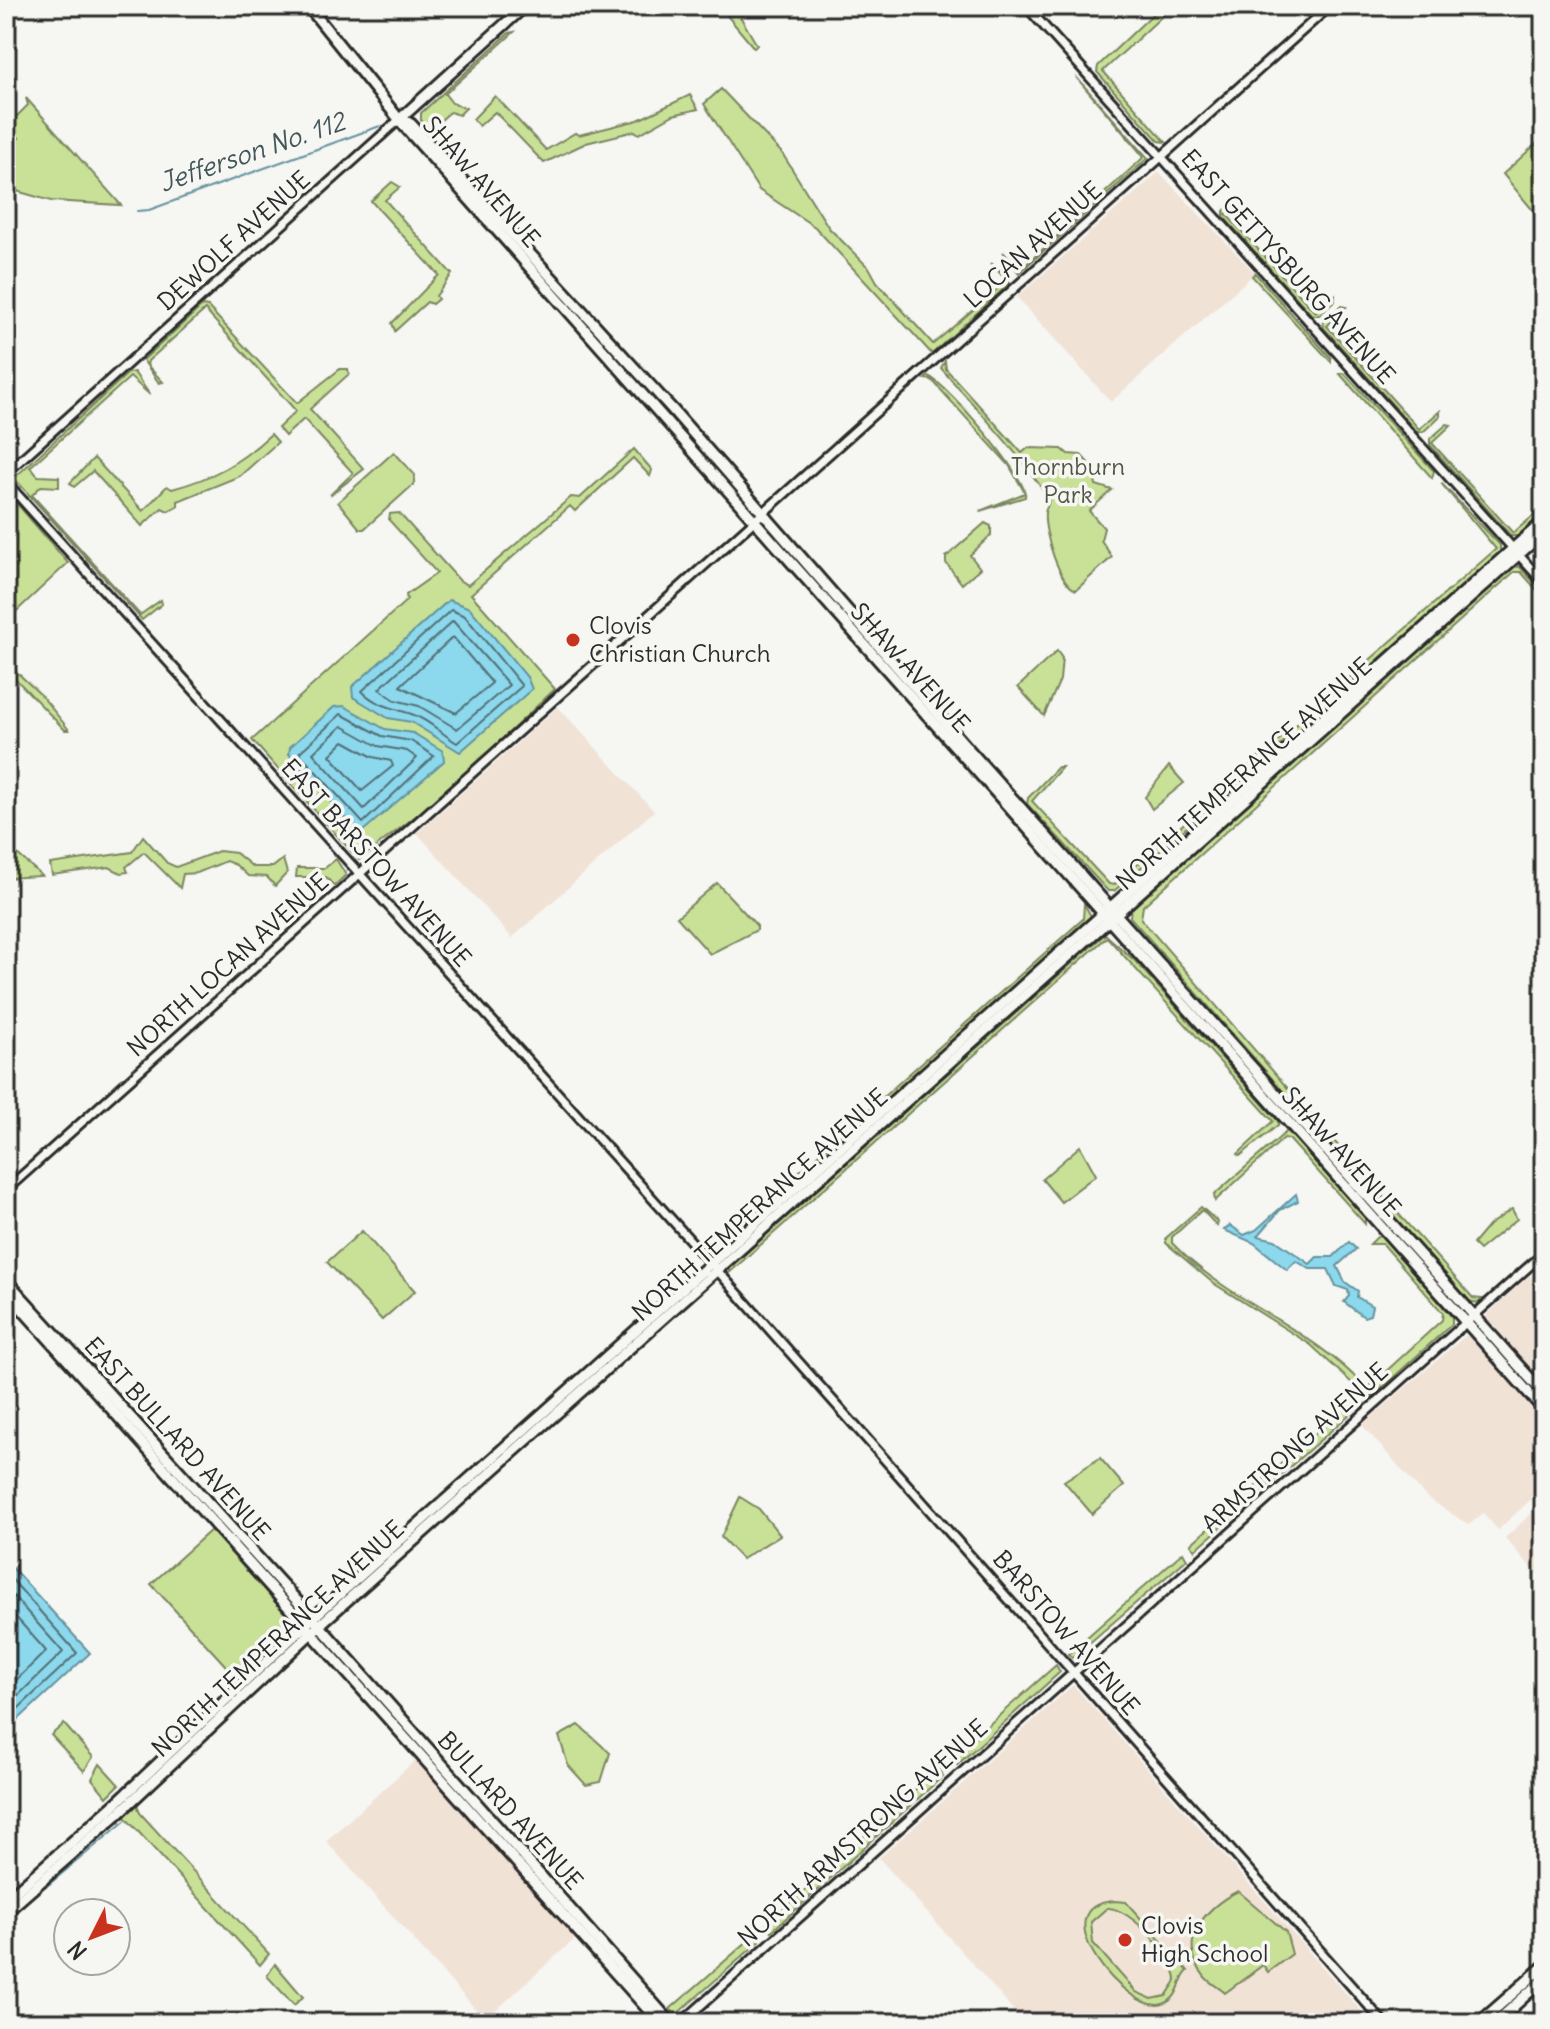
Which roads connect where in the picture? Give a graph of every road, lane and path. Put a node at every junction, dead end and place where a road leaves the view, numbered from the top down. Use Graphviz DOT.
graph roads {
  1 [pos="308,6"];
  2 [pos="525,6"];
  3 [pos="1026,6"];
  4 [pos="1330,6"];
  5 [pos="401,118"];
  6 [pos="1162,157"];
  7 [pos="489,221"];
  8 [pos="532,256"];
  9 [pos="535,274"];
  10 [pos="586,316"];
  11 [pos="664,416"];
  12 [pos="712,455"];
  13 [pos="6,473"];
  14 [pos="6,482"];
  15 [pos="759,518"];
  16 [pos="1544,521"];
  17 [pos="1544,532"];
  18 [pos="1516,552"];
  19 [pos="1544,583"];
  20 [pos="927,717"];
  21 [pos="971,752"];
  22 [pos="972,767"];
  23 [pos="1017,803"];
  24 [pos="360,874"];
  25 [pos="1114,910"];
  26 [pos="1106,917"];
  27 [pos="1246,1075"];
  28 [pos="1299,1118"];
  29 [pos="1288,1122"];
  30 [pos="1340,1165"];
  31 [pos="6,1190"];
  32 [pos="1544,1253"];
  33 [pos="714,1267"];
  34 [pos="6,1280"];
  35 [pos="6,1291"];
  36 [pos="1470,1319"];
  37 [pos="1544,1394"];
  38 [pos="1544,1410"];
  39 [pos="313,1625"];
  40 [pos="1073,1672"];
  41 [pos="384,1712"];
  42 [pos="409,1728"];
  43 [pos="6,1900"];
  44 [pos="6,1912"];
  45 [pos="1544,1966"];
  46 [pos="1544,1979"];
  47 [pos="1513,1995"];
  48 [pos="1497,2021"];
  49 [pos="660,2023"];
  50 [pos="671,2023"];
  51 [pos="681,2023"];
  52 [pos="1384,2023"];
  53 [pos="1479,2023"];
  1 -- 5 [label="main road"];
  2 -- 5 [label="main road, DEWOLF AVENUE"];
  3 -- 6 [label="street, EAST GETTYSBURG AVENUE"];
  4 -- 6 [label="street, LOCAN AVENUE"];
  5 -- 7 [label="main road, SHAW AVENUE"];
  5 -- 8 [label="main road, SHAW AVENUE"];
  5 -- 13 [label="street, DEWOLF AVENUE"];
  6 -- 15 [label="street, LOCAN AVENUE"];
  6 -- 18 [label="street, EAST GETTYSBURG AVENUE"];
  7 -- 8 [label="main road"];
  7 -- 9 [label="main road, SHAW AVENUE"];
  8 -- 10 [label="main road, SHAW AVENUE"];
  9 -- 10 [label="main road"];
  9 -- 11 [label="main road, SHAW AVENUE"];
  10 -- 12 [label="main road, SHAW AVENUE"];
  11 -- 12 [label="main road"];
  11 -- 15 [label="main road, SHAW AVENUE"];
  12 -- 15 [label="main road, SHAW AVENUE"];
  14 -- 24 [label="street, EAST BARSTOW AVENUE"];
  15 -- 20 [label="main road, SHAW AVENUE"];
  15 -- 21 [label="main road, SHAW AVENUE"];
  15 -- 24 [label="street, NORTH LOCAN AVENUE"];
  16 -- 18 [label="main road, NORTH TEMPERANCE AVENUE"];
  17 -- 18 [label="main road, NORTH TEMPERANCE AVENUE"];
  18 -- 19 [label="street, EAST GETTYSBURG AVENUE"];
  18 -- 25 [label="main road, NORTH TEMPERANCE AVENUE"];
  20 -- 21 [label="main road"];
  20 -- 22 [label="main road, SHAW AVENUE"];
  21 -- 23 [label="main road, SHAW AVENUE"];
  22 -- 23 [label="main road"];
  22 -- 26 [label="main road, SHAW AVENUE"];
  23 -- 25 [label="main road, SHAW AVENUE"];
  24 -- 31 [label="street, NORTH LOCAN AVENUE"];
  24 -- 33 [label="street, EAST BARSTOW AVENUE"];
  25 -- 26 [label="main road, NORTH TEMPERANCE AVENUE"];
  25 -- 28 [label="main road, SHAW AVENUE"];
  26 -- 27 [label="main road, SHAW AVENUE"];
  26 -- 33 [label="main road, NORTH TEMPERANCE AVENUE"];
  27 -- 28 [label="main road"];
  27 -- 29 [label="main road, SHAW AVENUE"];
  28 -- 30 [label="main road, SHAW AVENUE"];
  29 -- 30 [label="main road"];
  29 -- 36 [label="main road, SHAW AVENUE"];
  30 -- 36 [label="main road, SHAW AVENUE"];
  32 -- 36 [label="street, ARMSTRONG AVENUE"];
  33 -- 39 [label="main road, NORTH TEMPERANCE AVENUE"];
  33 -- 40 [label="street, BARSTOW AVENUE"];
  34 -- 39 [label="main road, EAST BULLARD AVENUE"];
  35 -- 39 [label="main road, EAST BULLARD AVENUE"];
  36 -- 37 [label="main road, SHAW AVENUE"];
  36 -- 38 [label="main road, SHAW AVENUE"];
  36 -- 40 [label="street, ARMSTRONG AVENUE"];
  39 -- 41 [label="main road, BULLARD AVENUE"];
  39 -- 42 [label="main road, BULLARD AVENUE"];
  39 -- 43 [label="main road, NORTH TEMPERANCE AVENUE"];
  39 -- 44 [label="main road, NORTH TEMPERANCE AVENUE"];
  40 -- 51 [label="street, NORTH ARMSTRONG AVENUE"];
  40 -- 52 [label="street, BARSTOW AVENUE"];
  41 -- 42 [label="main road"];
  41 -- 49 [label="main road, BULLARD AVENUE"];
  42 -- 50 [label="main road, BULLARD AVENUE"];
  45 -- 47 [label="main road"];
  46 -- 48 [label="main road"];
  47 -- 48 [label="main road"];
  47 -- 53 [label="main road"];
}
